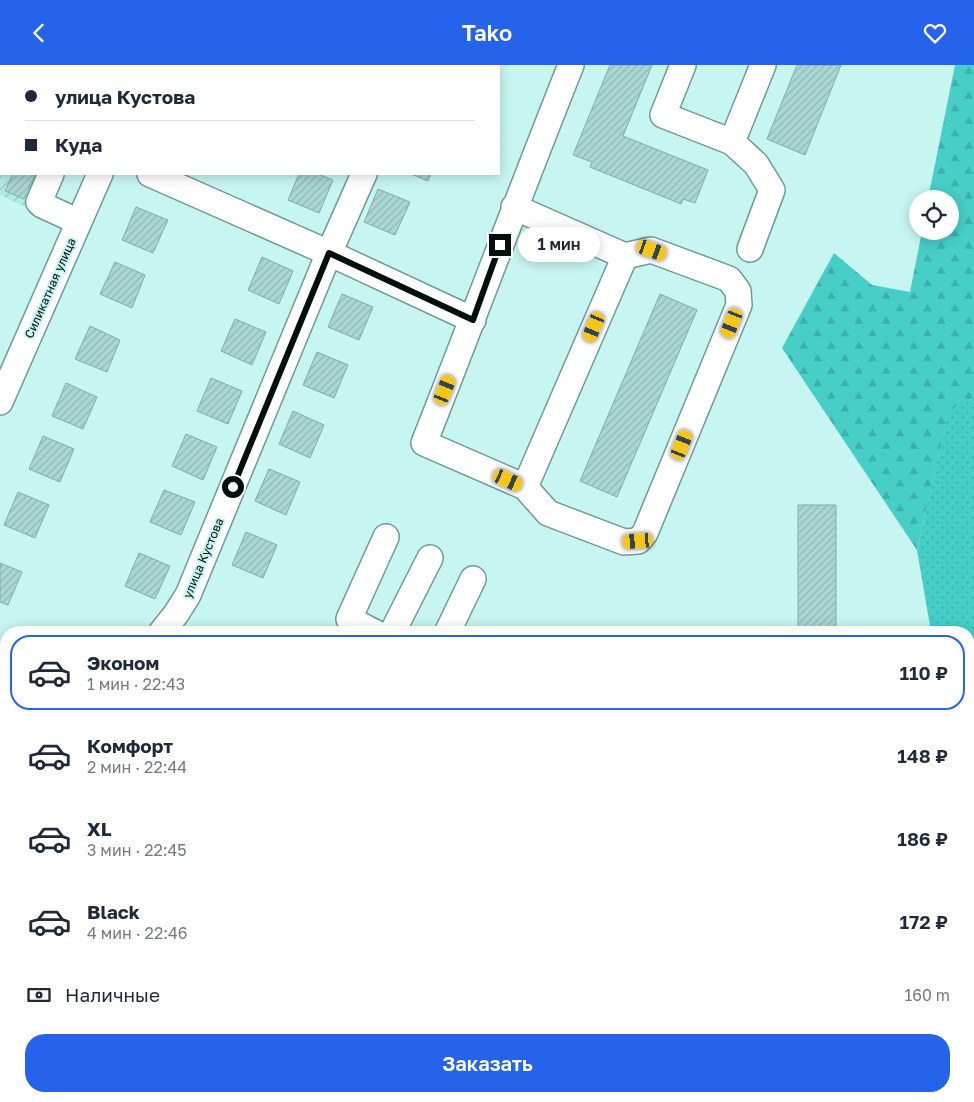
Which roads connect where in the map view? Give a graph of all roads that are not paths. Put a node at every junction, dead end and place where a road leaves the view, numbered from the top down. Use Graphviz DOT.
graph roads {
  1 [pos="571,65"];
  2 [pos="683,65"];
  3 [pos="763,65"];
  4 [pos="732,142"];
  5 [pos="50,175"];
  6 [pos="100,175"];
  7 [pos="152,175"];
  8 [pos="364,175"];
  9 [pos="514,207"];
  10 [pos="79,222"];
  11 [pos="750,249"];
  12 [pos="329,253"];
  13 [pos="625,256"];
  14 [pos="473,320"];
  15 [pos="0,402"];
  16 [pos="525,487"];
  17 [pos="386,537"];
  18 [pos="430,558"];
  19 [pos="473,579"];
  20 [pos="167,626"];
  21 [pos="362,626"];
  22 [pos="396,626"];
  23 [pos="450,626"];
  1 -- 9 [label="street"];
  2 -- 4 [label="street"];
  3 -- 4 [label="street"];
  4 -- 11 [label="street"];
  5 -- 10 [label="street"];
  6 -- 10 [label="street, Силикатная улица"];
  7 -- 12 [label="street"];
  8 -- 12 [label="street, улица Кустова"];
  9 -- 13 [label="street"];
  9 -- 14 [label="street"];
  10 -- 15 [label="street, Силикатная улица"];
  12 -- 14 [label="street"];
  12 -- 20 [label="street, улица Кустова"];
  13 -- 16 [label="street"];
  13 -- 16 [label="street"];
  14 -- 16 [label="street"];
  17 -- 21 [label="street"];
  18 -- 22 [label="street"];
  19 -- 23 [label="street"];
}
